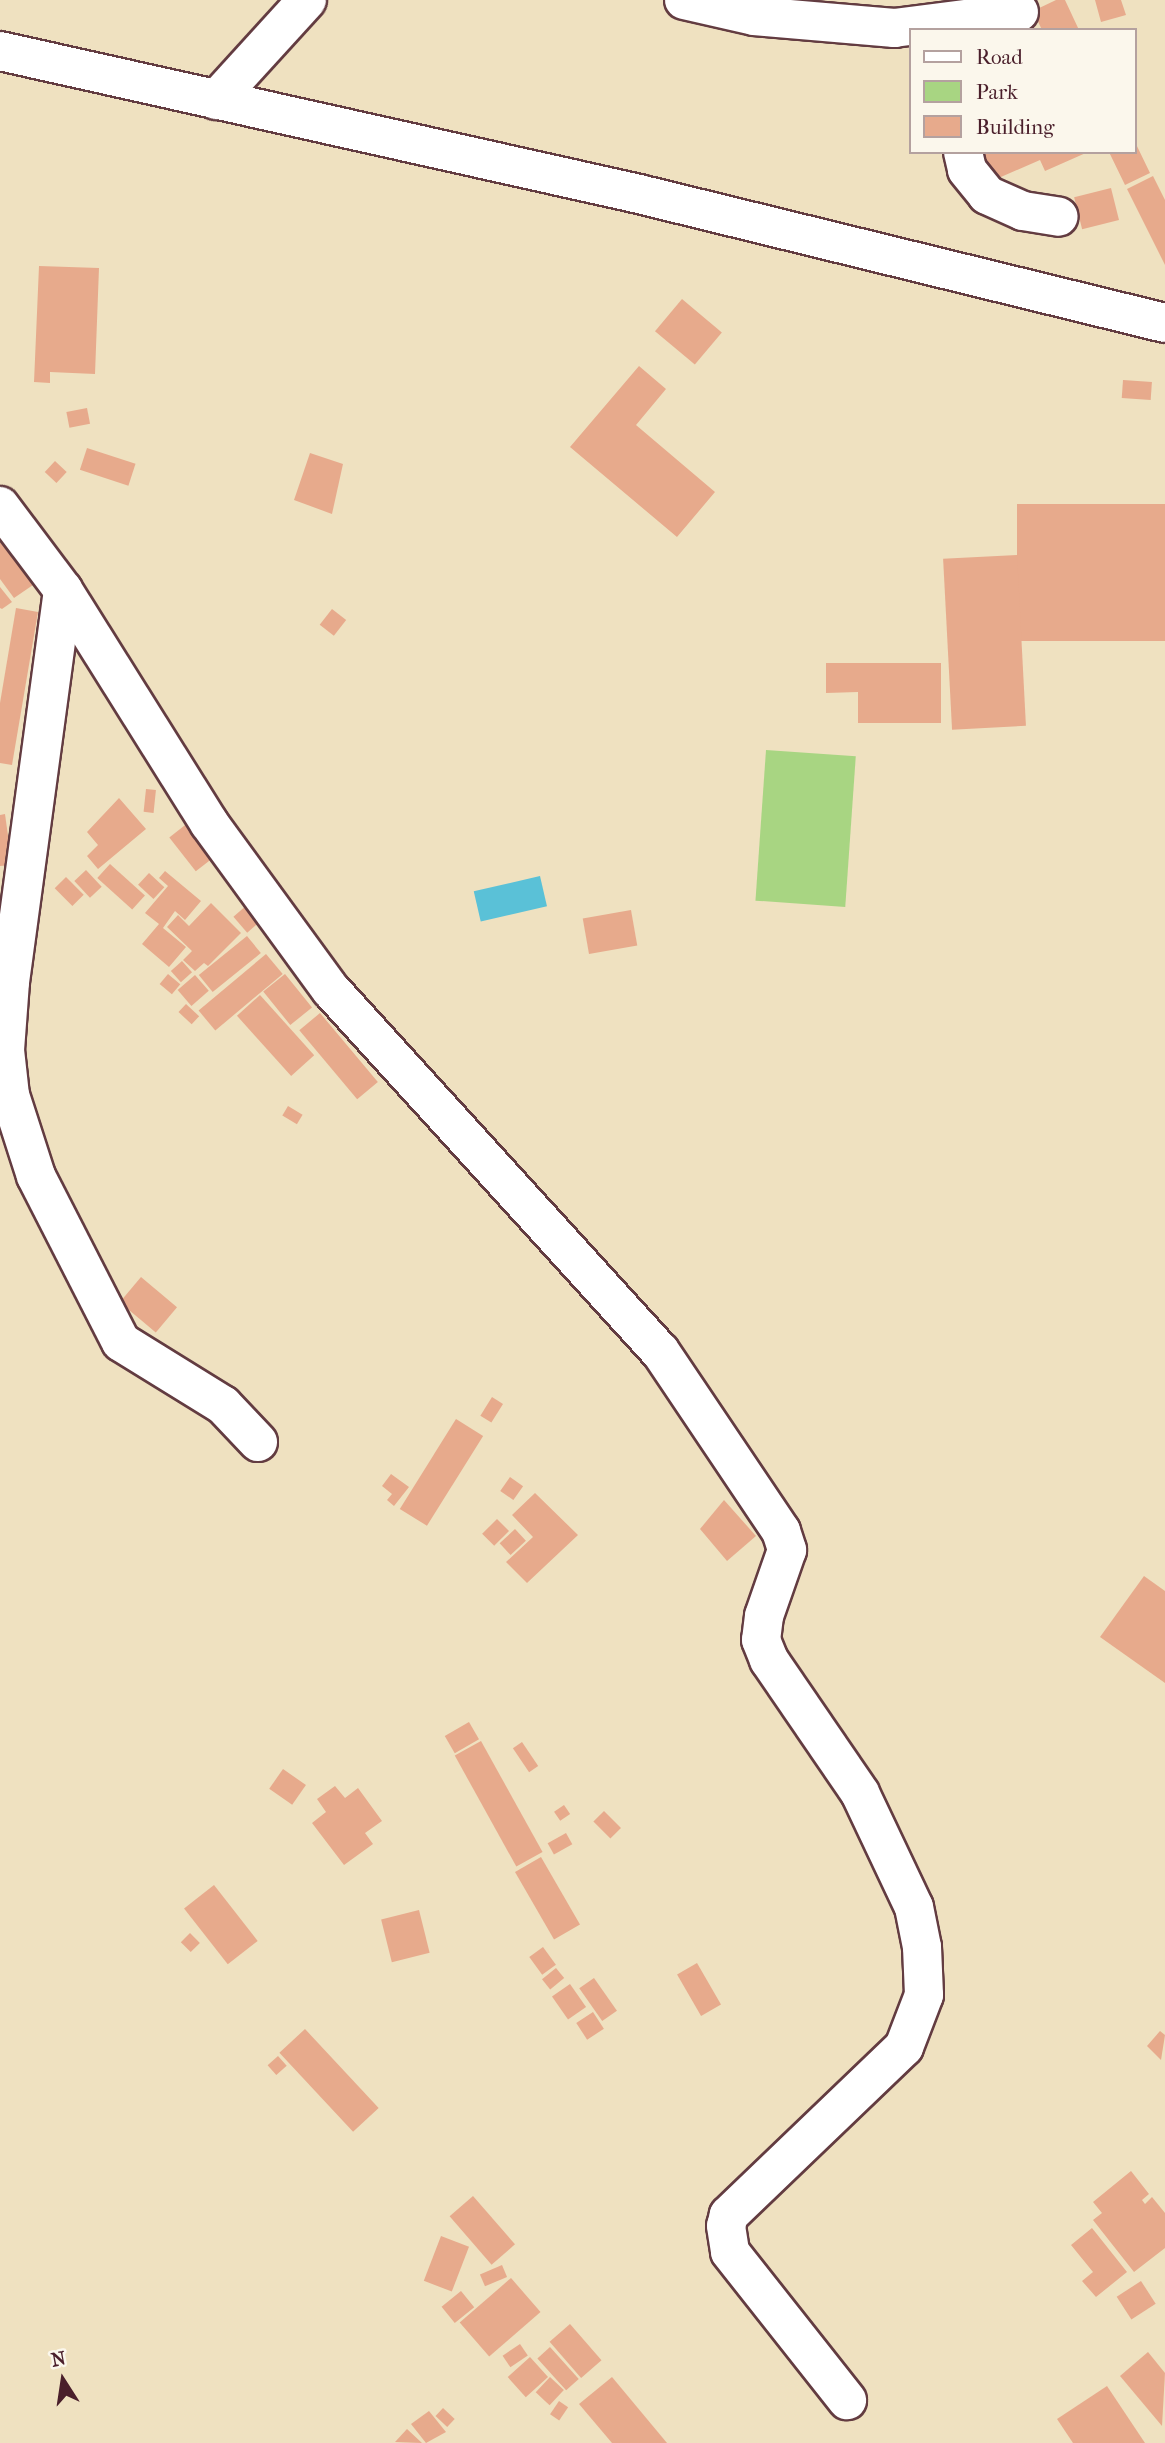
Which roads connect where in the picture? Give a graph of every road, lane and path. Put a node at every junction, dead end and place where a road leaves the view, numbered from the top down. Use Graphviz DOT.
graph roads {
  1 [pos="307,0"];
  2 [pos="684,0"];
  3 [pos="1019,12"];
  4 [pos="966,24"];
  5 [pos="0,51"];
  6 [pos="216,100"];
  7 [pos="963,154"];
  8 [pos="1059,217"];
  9 [pos="1165,323"];
  10 [pos="0,506"];
  11 [pos="63,590"];
  12 [pos="258,1442"];
  13 [pos="847,2400"];
  1 -- 6 [label="street"];
  2 -- 4 [label="street"];
  3 -- 4 [label="street"];
  5 -- 6 [label="street"];
  6 -- 9 [label="street"];
  7 -- 8 [label="street"];
  10 -- 11 [label="street"];
  11 -- 12 [label="street"];
  11 -- 13 [label="street"];
}
